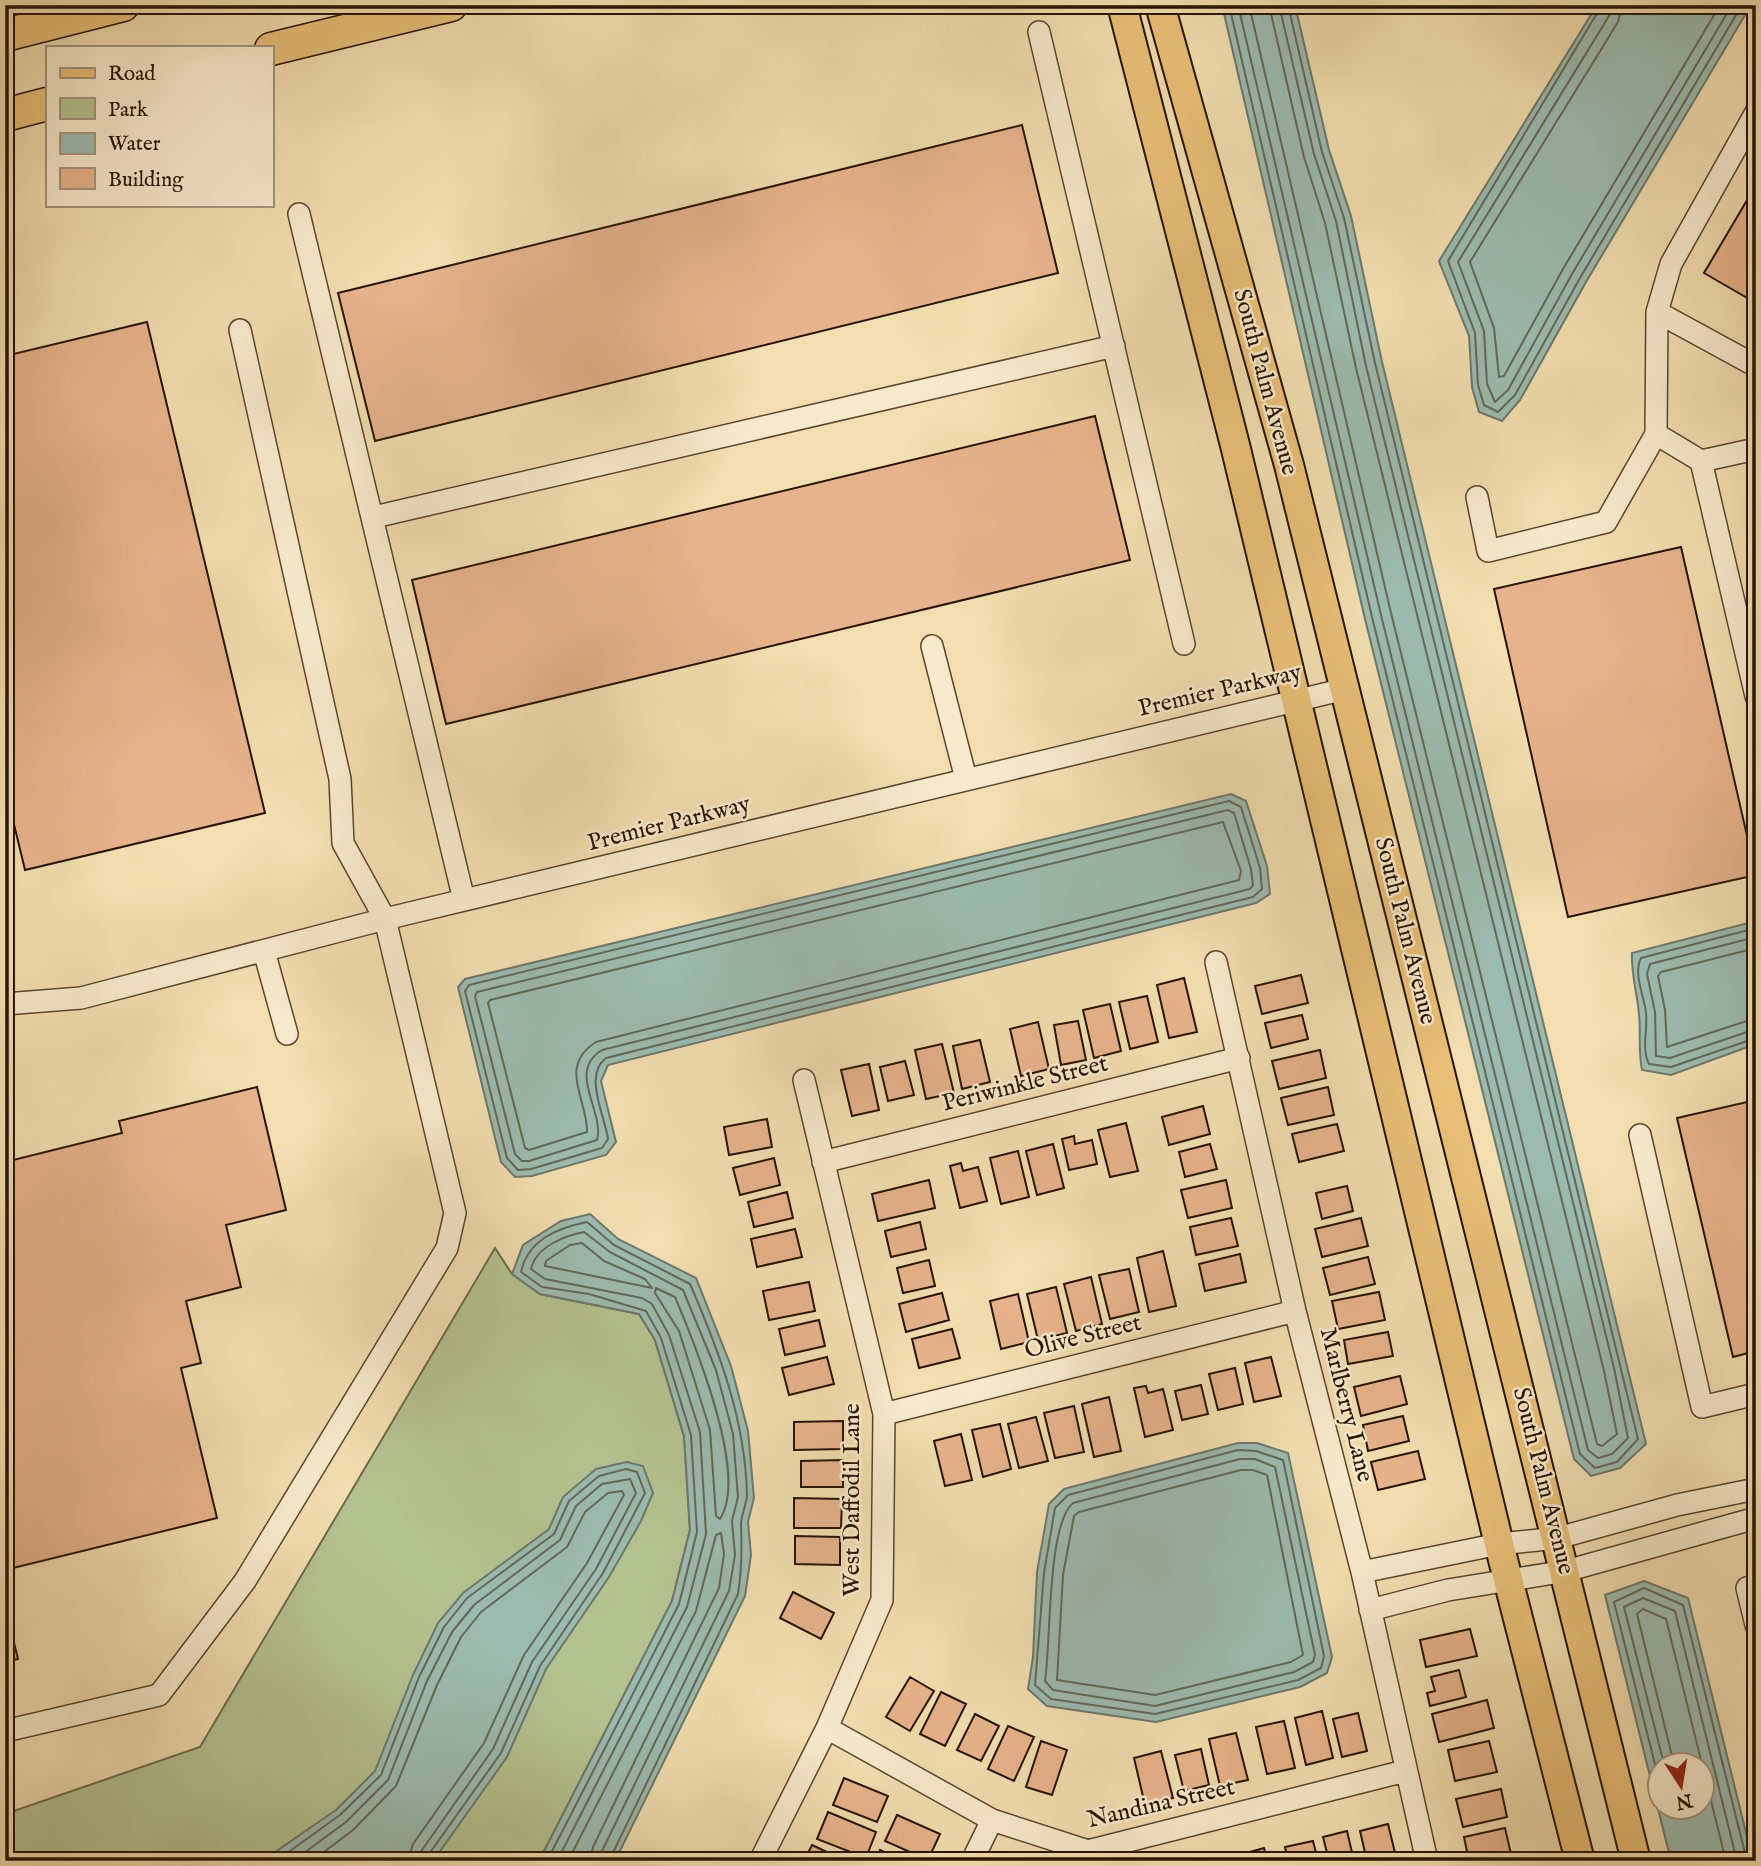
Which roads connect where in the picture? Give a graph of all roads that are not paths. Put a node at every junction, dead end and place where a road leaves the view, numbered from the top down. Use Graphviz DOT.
graph roads {
  1 [pos="123,5"];
  2 [pos="451,5"];
  3 [pos="1122,5"];
  4 [pos="1160,5"];
  5 [pos="1039,32"];
  6 [pos="5,35"];
  7 [pos="273,49"];
  8 [pos="46,104"];
  9 [pos="1756,112"];
  10 [pos="5,115"];
  11 [pos="299,214"];
  12 [pos="1657,312"];
  13 [pos="240,330"];
  14 [pos="1114,346"];
  15 [pos="1756,366"];
  16 [pos="1656,434"];
  17 [pos="1756,449"];
  18 [pos="1701,461"];
  19 [pos="1477,497"];
  20 [pos="374,517"];
  21 [pos="1184,644"];
  22 [pos="932,646"];
  23 [pos="1345,689"];
  24 [pos="1756,696"];
  25 [pos="1296,700"];
  26 [pos="965,779"];
  27 [pos="464,900"];
  28 [pos="385,919"];
  29 [pos="264,951"];
  30 [pos="1216,962"];
  31 [pos="5,1004"];
  32 [pos="287,1034"];
  33 [pos="1239,1058"];
  34 [pos="804,1080"];
  35 [pos="1640,1135"];
  36 [pos="823,1162"];
  37 [pos="1295,1311"];
  38 [pos="1756,1394"];
  39 [pos="884,1414"];
  40 [pos="1756,1489"];
  41 [pos="1756,1518"];
  42 [pos="1558,1538"];
  43 [pos="1499,1544"];
  44 [pos="1566,1571"];
  45 [pos="1362,1572"];
  46 [pos="1509,1582"];
  47 [pos="1756,1586"];
  48 [pos="1370,1609"];
  49 [pos="1756,1625"];
  50 [pos="827,1728"];
  51 [pos="5,1731"];
  52 [pos="1405,1771"];
  53 [pos="992,1820"];
  54 [pos="760,1861"];
  55 [pos="972,1861"];
  56 [pos="1427,1861"];
  57 [pos="1580,1861"];
  58 [pos="1636,1861"];
  1 -- 6 [label="highway"];
  2 -- 7 [label="highway"];
  3 -- 25 [label="main road, South Palm Avenue"];
  4 -- 23 [label="main road, South Palm Avenue"];
  5 -- 14 [label="street"];
  8 -- 10 [label="highway"];
  9 -- 12 [label="street"];
  11 -- 20 [label="street"];
  12 -- 15 [label="street"];
  12 -- 16 [label="street"];
  13 -- 28 [label="street"];
  14 -- 20 [label="street"];
  14 -- 21 [label="street"];
  16 -- 18 [label="street"];
  16 -- 19 [label="street"];
  17 -- 18 [label="street"];
  18 -- 24 [label="street"];
  20 -- 27 [label="street"];
  22 -- 26 [label="street"];
  23 -- 25 [label="street, Premier Parkway"];
  23 -- 42 [label="main road, South Palm Avenue"];
  25 -- 26 [label="street, Premier Parkway"];
  25 -- 43 [label="main road, South Palm Avenue"];
  26 -- 27 [label="street, Premier Parkway"];
  27 -- 28 [label="street, Premier Parkway"];
  28 -- 29 [label="street, Premier Parkway"];
  28 -- 51 [label="street"];
  29 -- 31 [label="street, Premier Parkway"];
  29 -- 32 [label="street"];
  30 -- 33 [label="street, Marlberry Lane"];
  33 -- 36 [label="street, Periwinkle Street"];
  33 -- 37 [label="street, Marlberry Lane"];
  34 -- 36 [label="street, West Daffodil Lane"];
  35 -- 38 [label="street"];
  36 -- 39 [label="street, West Daffodil Lane"];
  37 -- 39 [label="street, Olive Street"];
  37 -- 45 [label="street, Marlberry Lane"];
  39 -- 50 [label="street, West Daffodil Lane"];
  40 -- 42 [label="street"];
  41 -- 44 [label="street"];
  42 -- 43 [label="street"];
  42 -- 44 [label="main road, South Palm Avenue"];
  43 -- 45 [label="street"];
  43 -- 46 [label="main road, South Palm Avenue"];
  44 -- 46 [label="street"];
  44 -- 58 [label="main road, South Palm Avenue"];
  45 -- 48 [label="street, Marlberry Lane"];
  46 -- 48 [label="street"];
  46 -- 57 [label="main road, South Palm Avenue"];
  47 -- 49 [label="street"];
  48 -- 52 [label="street, Marlberry Lane"];
  50 -- 53 [label="street, Nandina Street"];
  50 -- 54 [label="street, West Daffodil Lane"];
  52 -- 53 [label="street, Nandina Street"];
  52 -- 56 [label="street, Marlberry Lane"];
  53 -- 55 [label="street"];
}
